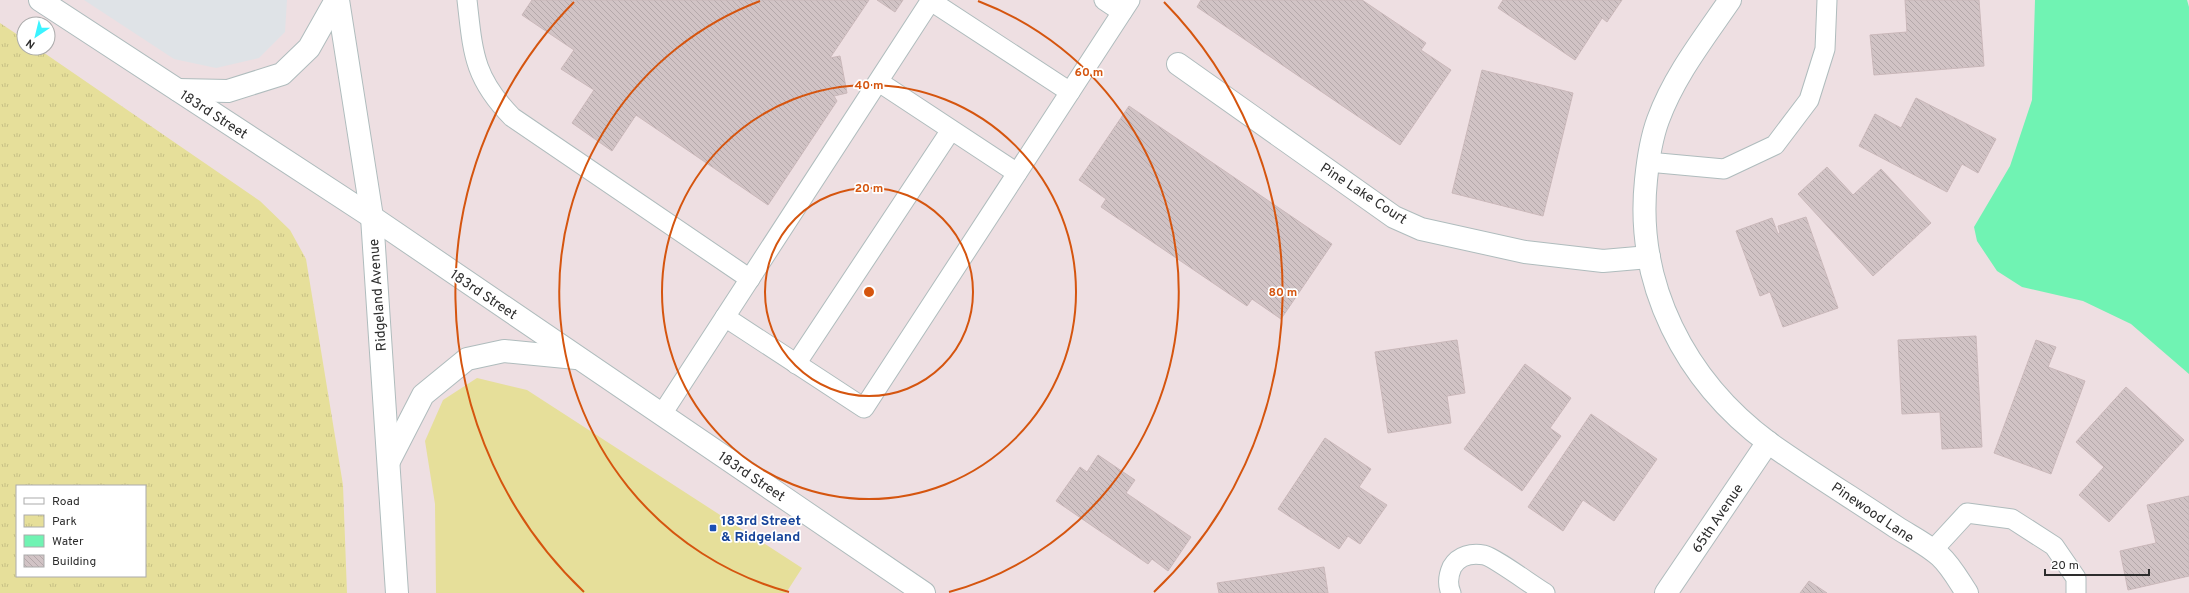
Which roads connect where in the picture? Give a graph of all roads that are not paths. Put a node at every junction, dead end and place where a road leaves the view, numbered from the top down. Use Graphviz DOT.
graph roads {
  1 [pos="40,0"];
  2 [pos="337,0"];
  3 [pos="467,0"];
  4 [pos="1104,0"];
  5 [pos="1730,0"];
  6 [pos="1827,0"];
  7 [pos="931,1"];
  8 [pos="1126,6"];
  9 [pos="1178,64"];
  10 [pos="879,82"];
  11 [pos="178,90"];
  12 [pos="1070,92"];
  13 [pos="951,130"];
  14 [pos="1648,162"];
  15 [pos="1017,173"];
  16 [pos="372,218"];
  17 [pos="1649,257"];
  18 [pos="750,279"];
  19 [pos="725,317"];
  20 [pos="579,359"];
  21 [pos="796,364"];
  22 [pos="662,414"];
  23 [pos="1768,442"];
  24 [pos="389,461"];
  25 [pos="1932,551"];
  26 [pos="397,593"];
  27 [pos="924,593"];
  28 [pos="1451,593"];
  29 [pos="1544,593"];
  30 [pos="1666,593"];
  31 [pos="1967,593"];
  32 [pos="2076,593"];
  1 -- 11 [label="street, 183rd Street"];
  2 -- 11 [label="street"];
  2 -- 16 [label="street, Ridgeland Avenue"];
  3 -- 18 [label="lane"];
  4 -- 8 [label="lane"];
  5 -- 14 [label="street, Pinewood Lane"];
  6 -- 14 [label="lane"];
  7 -- 10 [label="lane"];
  7 -- 12 [label="lane"];
  8 -- 12 [label="lane"];
  9 -- 17 [label="street, Pine Lake Court"];
  10 -- 13 [label="lane"];
  10 -- 18 [label="lane"];
  11 -- 16 [label="street, 183rd Street"];
  12 -- 15 [label="lane"];
  13 -- 15 [label="lane"];
  13 -- 21 [label="lane"];
  14 -- 17 [label="street, Pinewood Lane"];
  15 -- 21 [label="lane"];
  16 -- 20 [label="street, 183rd Street"];
  16 -- 24 [label="street, Ridgeland Avenue"];
  17 -- 23 [label="street, Pinewood Lane"];
  18 -- 19 [label="lane"];
  19 -- 21 [label="lane"];
  19 -- 22 [label="lane"];
  20 -- 22 [label="street, 183rd Street"];
  20 -- 24 [label="street"];
  22 -- 27 [label="street, 183rd Street"];
  23 -- 25 [label="street, Pinewood Lane"];
  23 -- 30 [label="street, 65th Avenue"];
  24 -- 26 [label="street, Ridgeland Avenue"];
  25 -- 31 [label="street, Pinewood Lane"];
  25 -- 32 [label="lane"];
  28 -- 29 [label="lane"];
}
